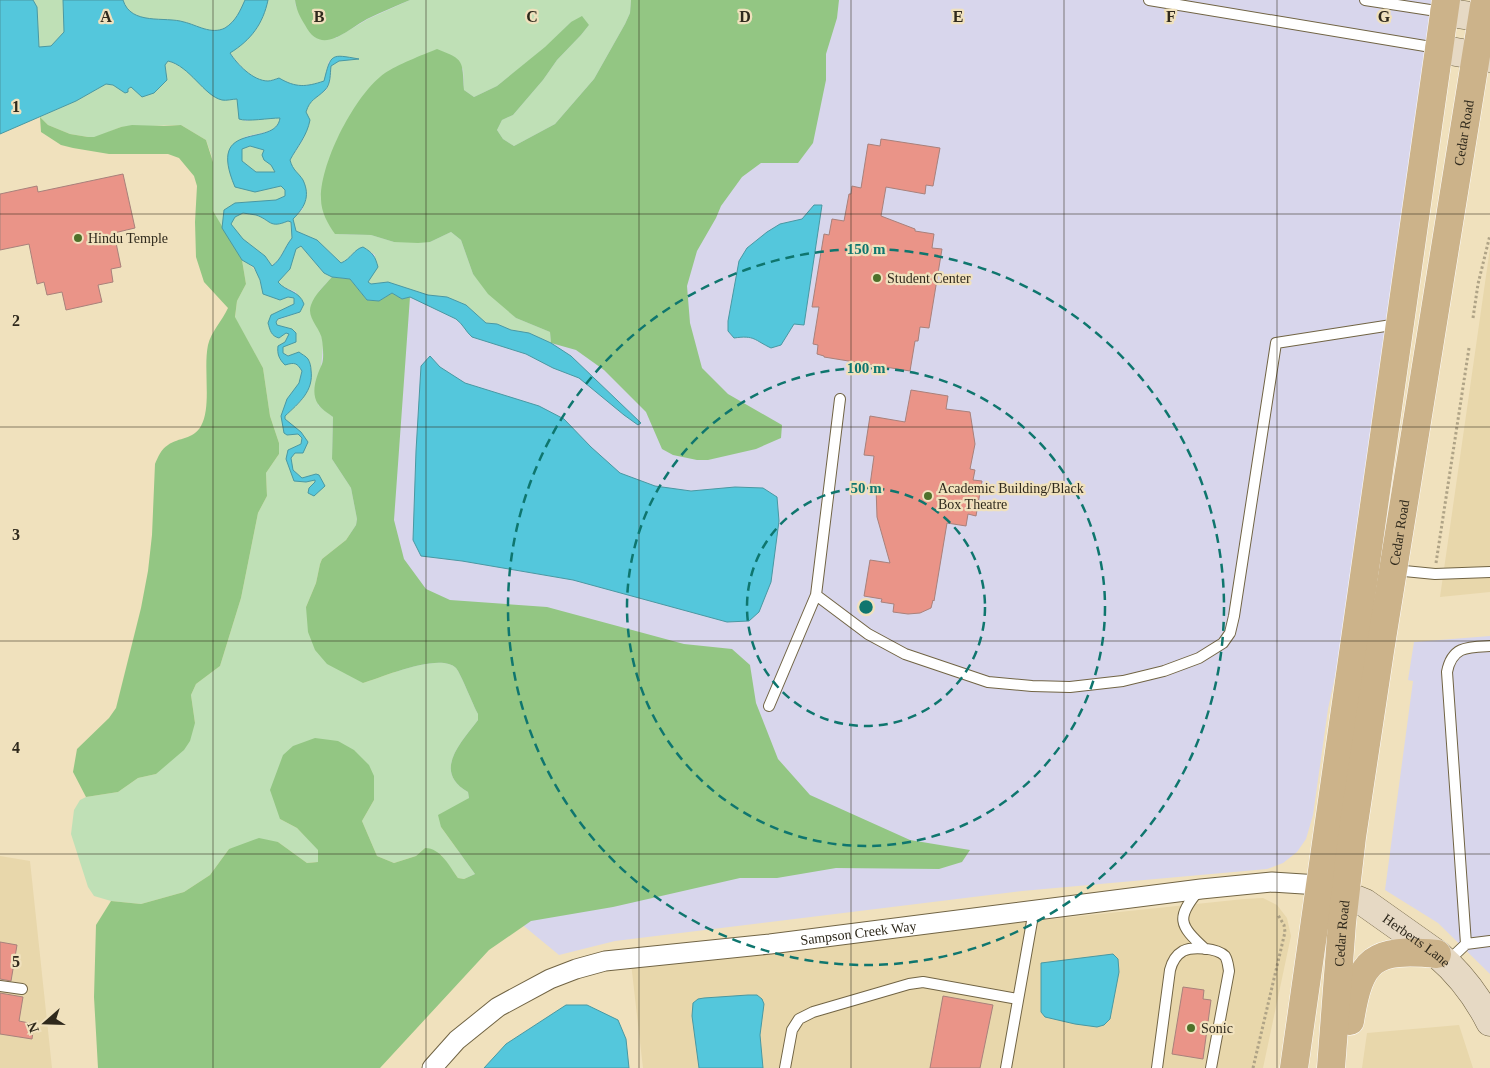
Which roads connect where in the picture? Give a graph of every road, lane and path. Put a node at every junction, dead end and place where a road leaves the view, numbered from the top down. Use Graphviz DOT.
graph roads {
  1 [pos="1149,0"];
  2 [pos="1365,0"];
  3 [pos="1445,6"];
  4 [pos="1486,12"];
  5 [pos="1439,49"];
  6 [pos="1484,56"];
  7 [pos="1490,235"];
  8 [pos="1473,318"];
  9 [pos="1399,324"];
  10 [pos="1469,348"];
  11 [pos="840,399"];
  12 [pos="1380,568"];
  13 [pos="1490,572"];
  14 [pos="1434,573"];
  15 [pos="816,595"];
  16 [pos="1490,646"];
  17 [pos="769,706"];
  18 [pos="1319,885"];
  19 [pos="1201,889"];
  20 [pos="1346,894"];
  21 [pos="1034,910"];
  22 [pos="1278,915"];
  23 [pos="1490,942"];
  24 [pos="1205,949"];
  25 [pos="1450,953"];
  26 [pos="0,986"];
  27 [pos="22,989"];
  28 [pos="1018,999"];
  29 [pos="1490,1022"];
  30 [pos="432,1068"];
  31 [pos="785,1068"];
  32 [pos="1006,1068"];
  33 [pos="1157,1068"];
  34 [pos="1211,1068"];
  35 [pos="1253,1068"];
  36 [pos="1294,1068"];
  37 [pos="1331,1068"];
  38 [pos="1337,1068"];
  1 -- 5 [label="lane"];
  2 -- 3 [label="lane"];
  3 -- 4 [label="street"];
  3 -- 5 [label="main road, Cedar Road"];
  4 -- 6 [label="main road, Cedar Road"];
  5 -- 6 [label="street"];
  5 -- 9 [label="main road, Cedar Road"];
  6 -- 12 [label="main road, Cedar Road"];
  7 -- 8 [label="path"];
  9 -- 12 [label="main road, Cedar Road"];
  9 -- 15 [label="lane"];
  10 -- 14 [label="path"];
  11 -- 15 [label="lane"];
  12 -- 14 [label="lane"];
  12 -- 18 [label="main road, Cedar Road"];
  12 -- 20 [label="main road, Cedar Road"];
  13 -- 14 [label="lane"];
  15 -- 17 [label="lane"];
  16 -- 25 [label="lane"];
  18 -- 19 [label="street, Sampson Creek Way"];
  18 -- 20 [label="street, Herberts Lane"];
  18 -- 36 [label="main road, Cedar Road"];
  19 -- 21 [label="street, Sampson Creek Way"];
  19 -- 24 [label="lane"];
  20 -- 25 [label="street, Herberts Lane"];
  20 -- 37 [label="main road, Cedar Road"];
  21 -- 28 [label="lane"];
  21 -- 30 [label="street, Sampson Creek Way"];
  22 -- 35 [label="path"];
  23 -- 25 [label="lane"];
  24 -- 33 [label="lane"];
  24 -- 34 [label="lane"];
  25 -- 29 [label="street, Herberts Lane"];
  25 -- 38 [label="main road"];
  26 -- 27 [label="lane"];
  28 -- 31 [label="lane"];
  28 -- 32 [label="lane"];
}
